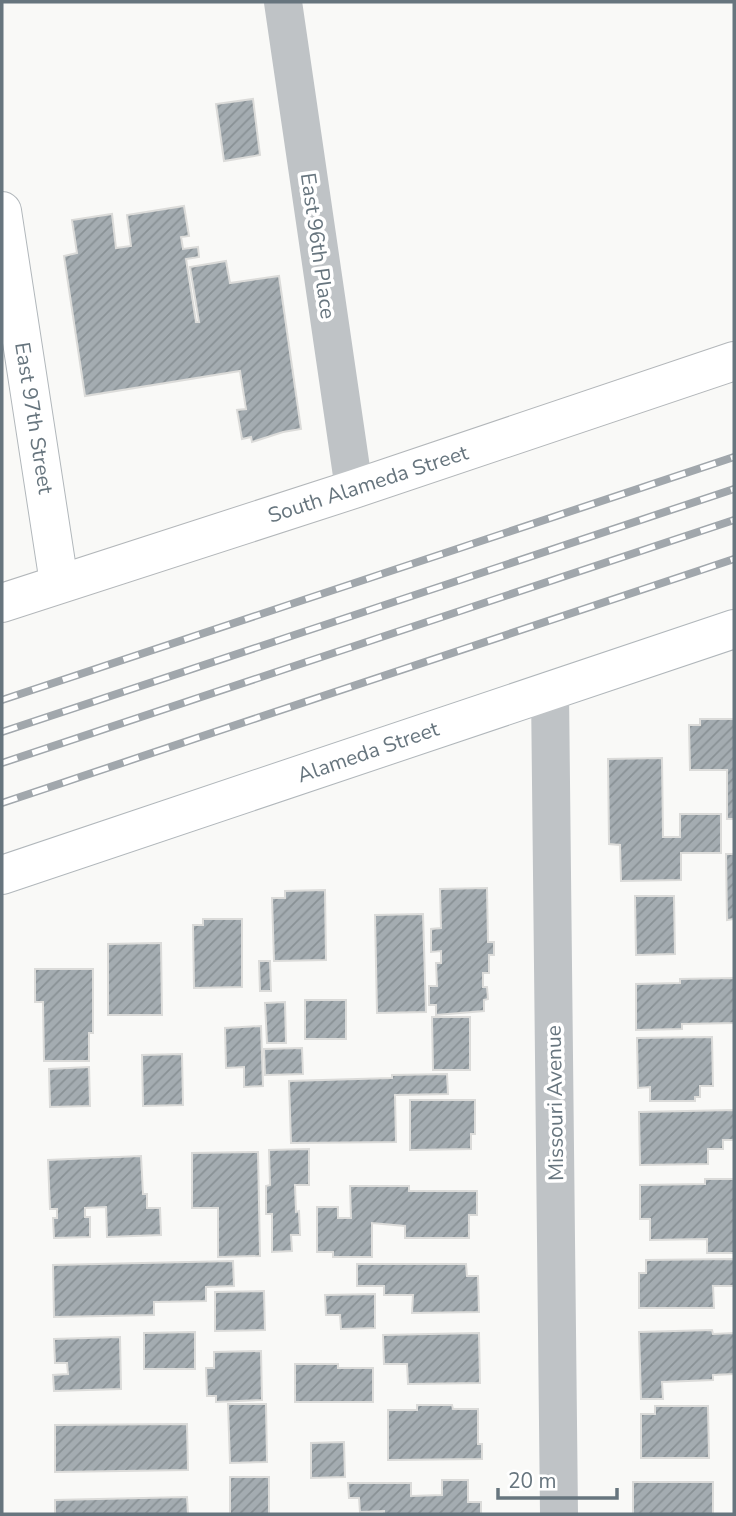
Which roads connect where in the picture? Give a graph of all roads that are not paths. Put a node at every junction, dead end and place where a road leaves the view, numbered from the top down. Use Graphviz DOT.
graph roads {
  1 [pos="283,2"];
  2 [pos="2,211"];
  3 [pos="734,361"];
  4 [pos="354,489"];
  5 [pos="59,583"];
  6 [pos="2,603"];
  7 [pos="734,629"];
  8 [pos="550,691"];
  9 [pos="2,875"];
  10 [pos="559,1514"];
  1 -- 4 [label="street, East 96th Place"];
  2 -- 5 [label="street, East 97th Street"];
  3 -- 4 [label="street, South Alameda Street"];
  4 -- 5 [label="street, South Alameda Street"];
  5 -- 6 [label="street, South Alameda Street"];
  7 -- 8 [label="street, Alameda Street"];
  8 -- 9 [label="street, Alameda Street"];
  8 -- 10 [label="street, Missouri Avenue"];
}
